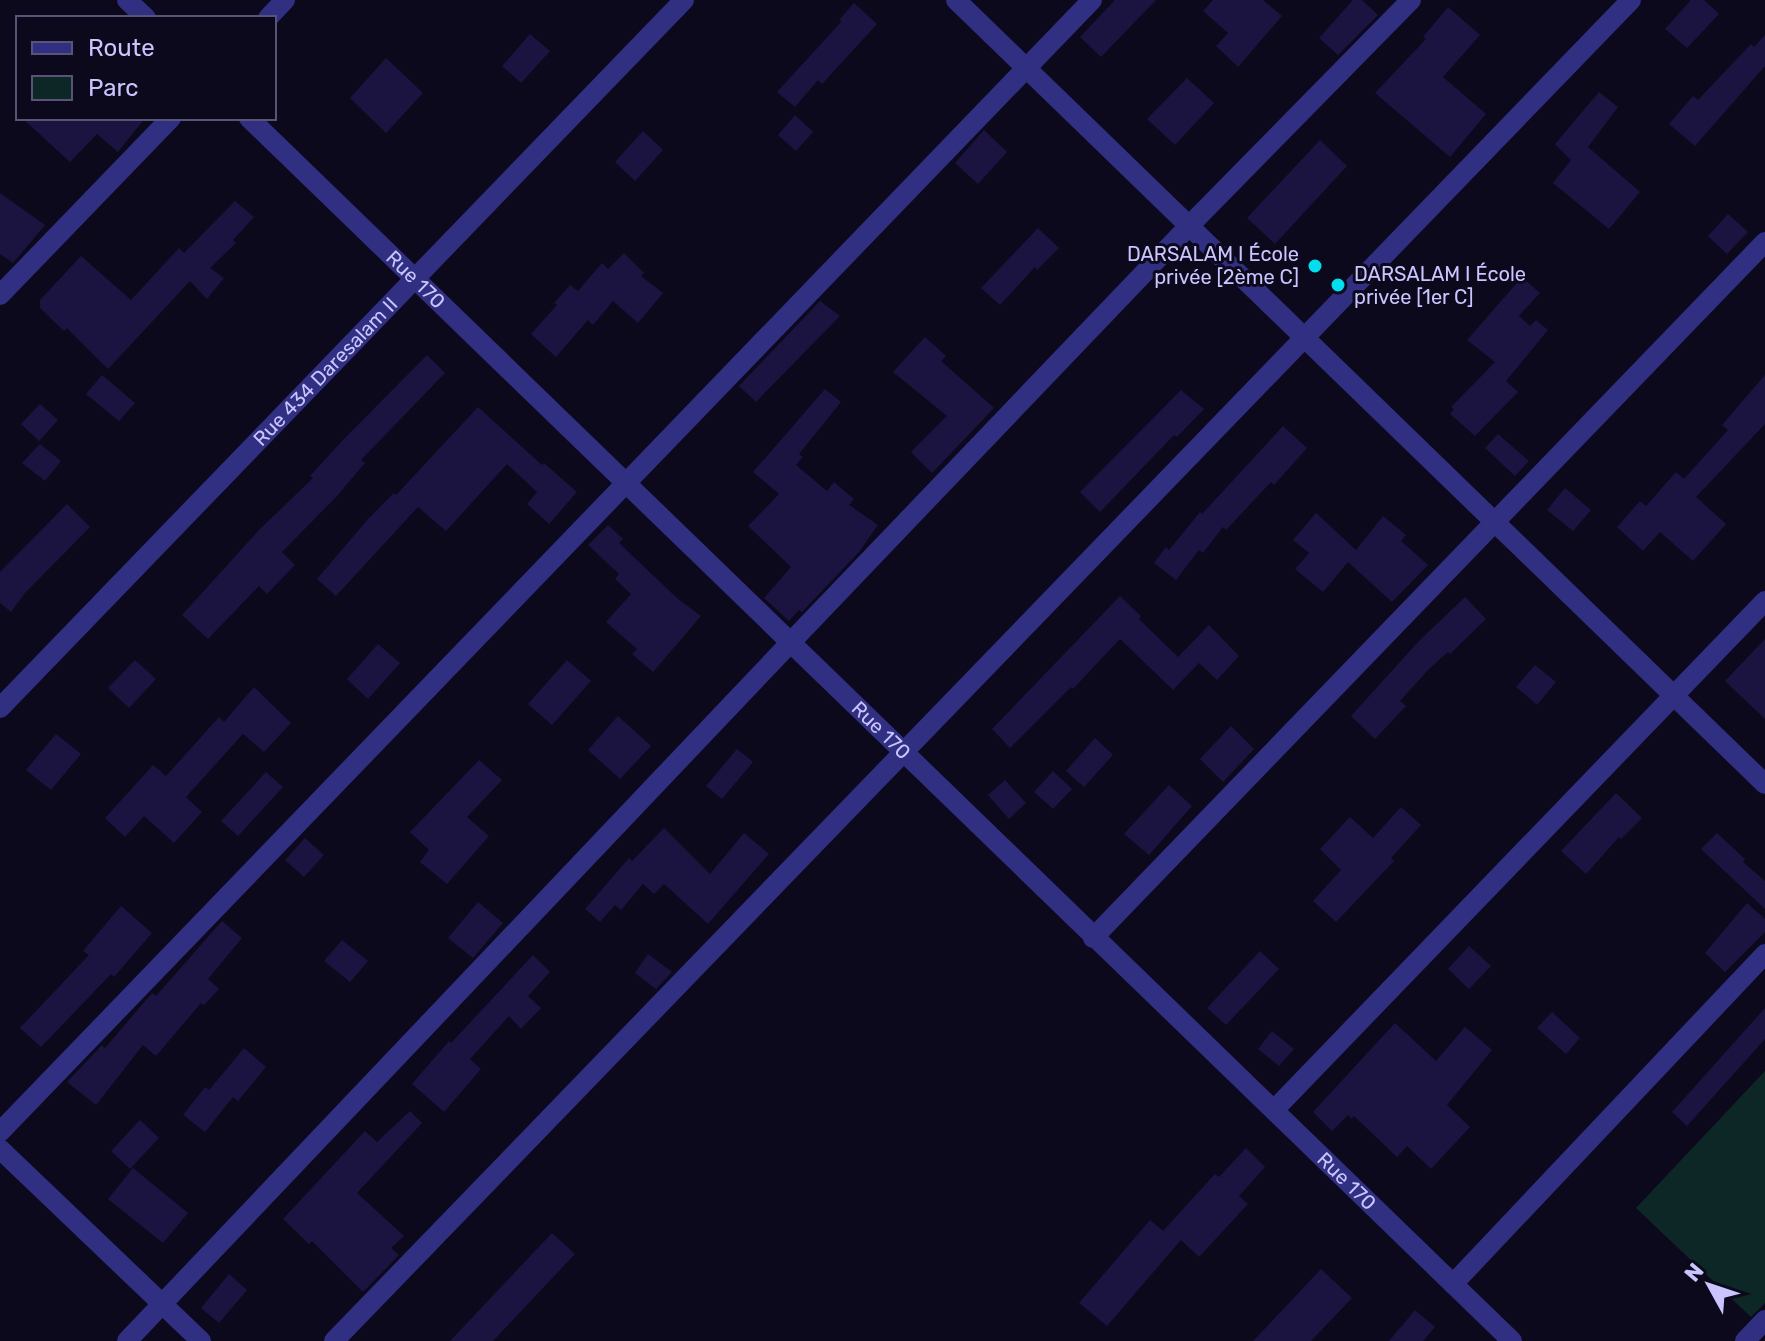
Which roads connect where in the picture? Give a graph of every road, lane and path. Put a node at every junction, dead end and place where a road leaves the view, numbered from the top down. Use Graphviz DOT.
graph roads {
  1 [pos="127,0"];
  2 [pos="285,0"];
  3 [pos="684,0"];
  4 [pos="956,0"];
  5 [pos="1092,0"];
  6 [pos="1411,0"];
  7 [pos="1631,0"];
  8 [pos="144,16"];
  9 [pos="270,16"];
  10 [pos="1026,68"];
  11 [pos="169,120"];
  12 [pos="251,120"];
  13 [pos="1189,226"];
  14 [pos="1765,242"];
  15 [pos="415,278"];
  16 [pos="0,295"];
  17 [pos="1303,337"];
  18 [pos="626,483"];
  19 [pos="1495,522"];
  20 [pos="1765,601"];
  21 [pos="791,642"];
  22 [pos="1674,695"];
  23 [pos="0,708"];
  24 [pos="903,751"];
  25 [pos="1765,784"];
  26 [pos="1093,938"];
  27 [pos="1765,954"];
  28 [pos="1274,1110"];
  29 [pos="0,1132"];
  30 [pos="0,1149"];
  31 [pos="1453,1284"];
  32 [pos="162,1304"];
  33 [pos="1765,1320"];
  34 [pos="127,1341"];
  35 [pos="201,1341"];
  36 [pos="334,1341"];
  37 [pos="1512,1341"];
  38 [pos="1745,1341"];
  1 -- 8 [label="street"];
  2 -- 9 [label="street"];
  3 -- 15 [label="street, Rue 434 Daresalam II"];
  4 -- 10 [label="street"];
  5 -- 10 [label="street"];
  6 -- 13 [label="street"];
  7 -- 17 [label="street"];
  10 -- 13 [label="street"];
  10 -- 18 [label="street"];
  11 -- 16 [label="street"];
  12 -- 15 [label="street, Rue 170"];
  13 -- 17 [label="street"];
  13 -- 21 [label="street"];
  14 -- 19 [label="street"];
  15 -- 18 [label="street, Rue 170"];
  15 -- 23 [label="street, Rue 434 Daresalam II"];
  17 -- 19 [label="street"];
  17 -- 24 [label="street"];
  18 -- 21 [label="street, Rue 170"];
  18 -- 29 [label="street"];
  19 -- 22 [label="street"];
  19 -- 26 [label="street"];
  20 -- 22 [label="street"];
  21 -- 24 [label="street, Rue 170"];
  21 -- 32 [label="street"];
  22 -- 25 [label="street"];
  22 -- 28 [label="street"];
  24 -- 26 [label="street, Rue 170"];
  24 -- 36 [label="street"];
  26 -- 28 [label="street, Rue 170"];
  27 -- 31 [label="street"];
  28 -- 31 [label="street, Rue 170"];
  30 -- 32 [label="street"];
  31 -- 37 [label="street, Rue 170"];
  32 -- 34 [label="street"];
  32 -- 35 [label="street"];
  33 -- 38 [label="street"];
}
